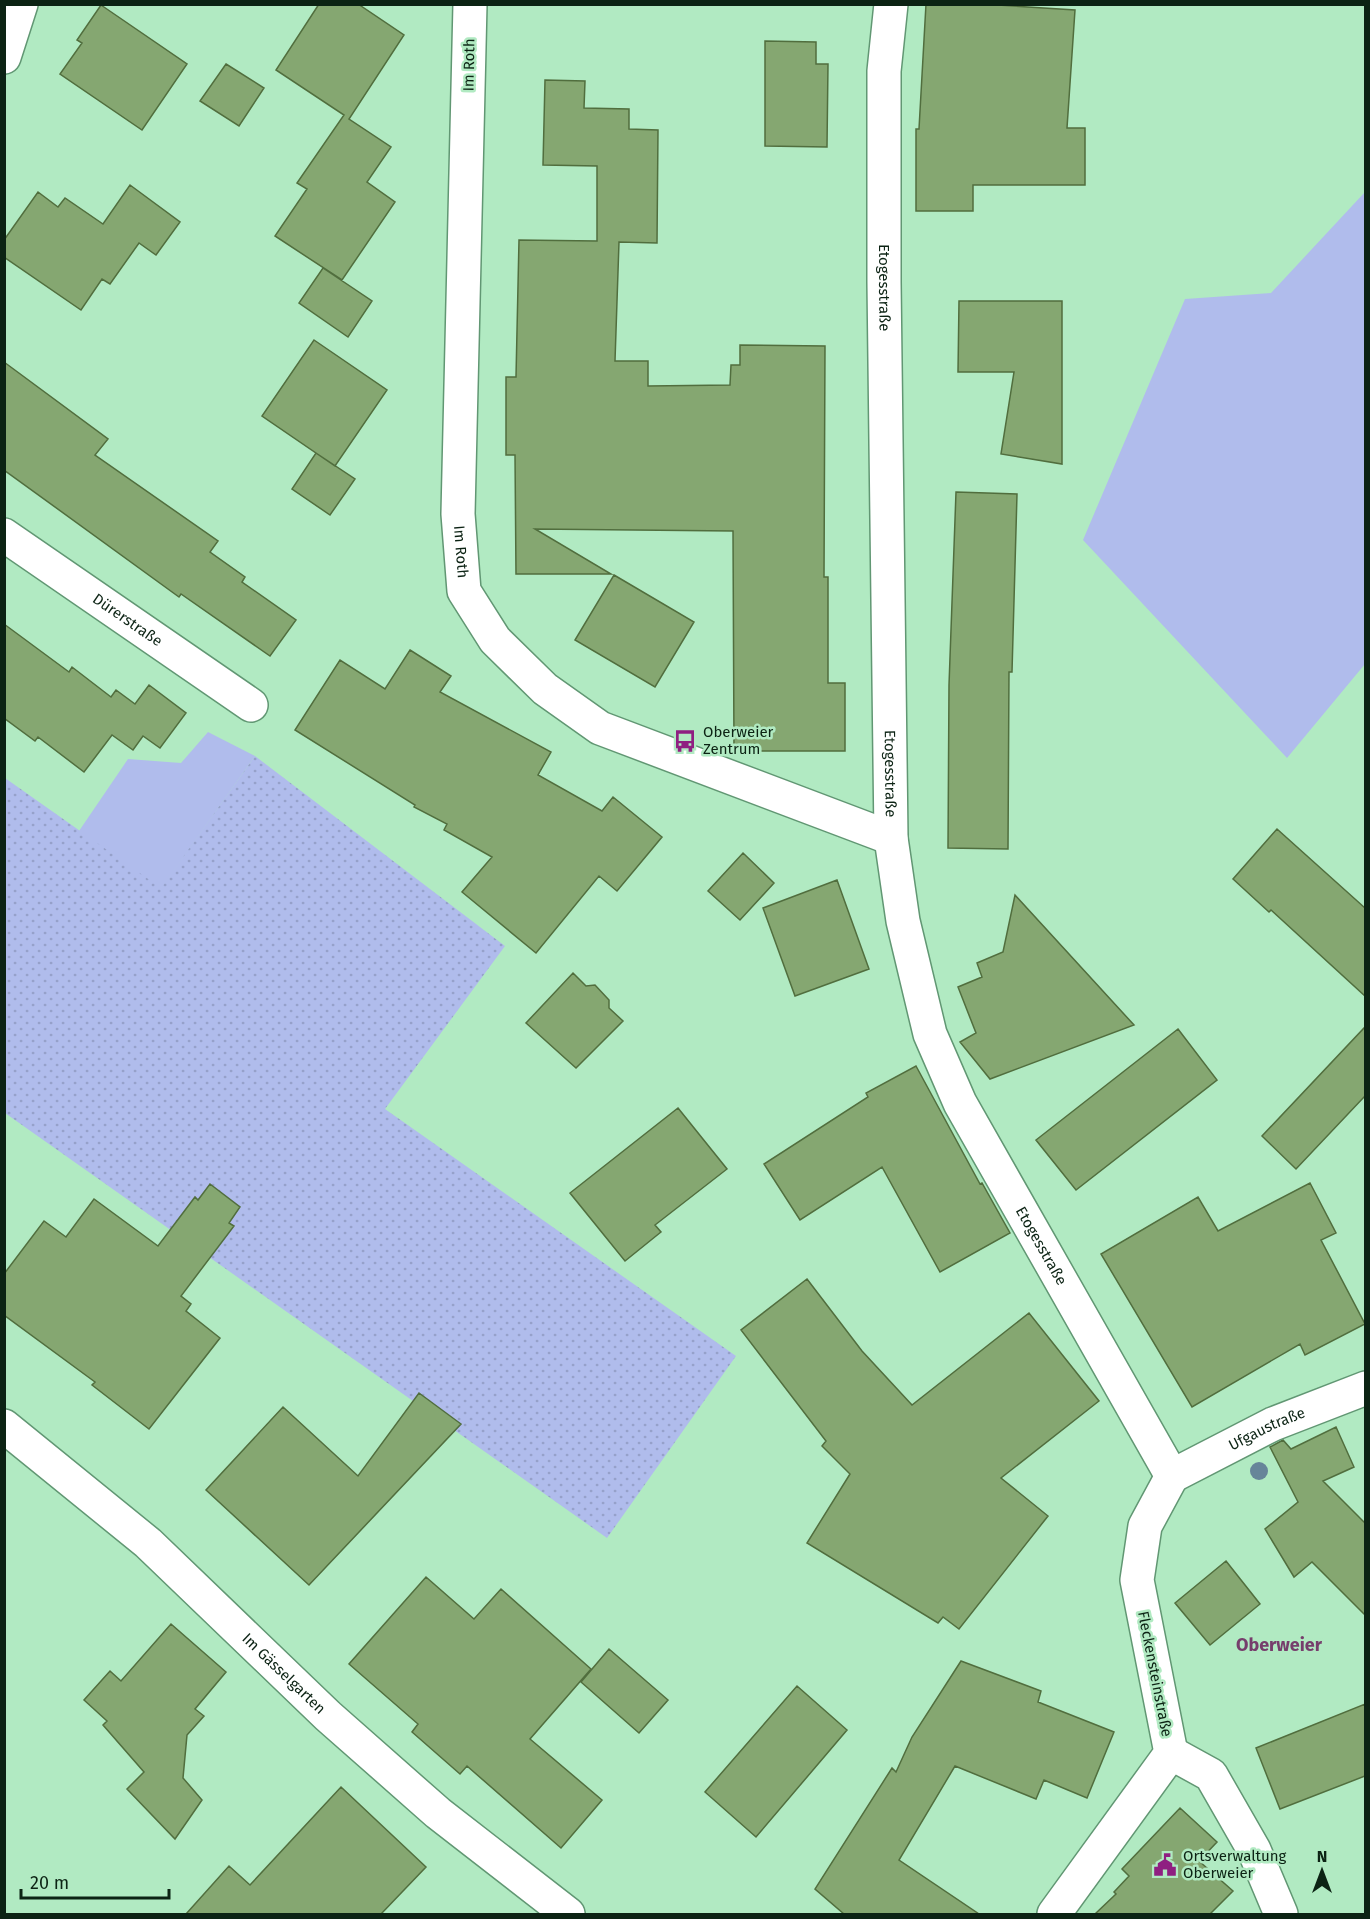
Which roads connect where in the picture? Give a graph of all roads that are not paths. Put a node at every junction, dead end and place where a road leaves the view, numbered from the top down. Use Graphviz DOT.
graph roads {
  1 [pos="21,4"];
  2 [pos="470,4"];
  3 [pos="891,4"];
  4 [pos="4,57"];
  5 [pos="4,535"];
  6 [pos="251,705"];
  7 [pos="891,838"];
  8 [pos="1365,1388"];
  9 [pos="4,1426"];
  10 [pos="1172,1476"];
  11 [pos="1171,1753"];
  12 [pos="568,1914"];
  13 [pos="1054,1914"];
  14 [pos="1281,1914"];
  1 -- 4 [label="street"];
  2 -- 7 [label="street, Im Roth"];
  3 -- 7 [label="street, Etogesstraße"];
  5 -- 6 [label="street, Dürerstraße"];
  7 -- 10 [label="street, Etogesstraße"];
  8 -- 10 [label="street, Ufgaustraße"];
  9 -- 12 [label="street, Im Gässelgarten"];
  10 -- 11 [label="street, Fleckensteinstraße"];
  11 -- 13 [label="street, Fleckensteinstraße"];
  11 -- 14 [label="street"];
}
